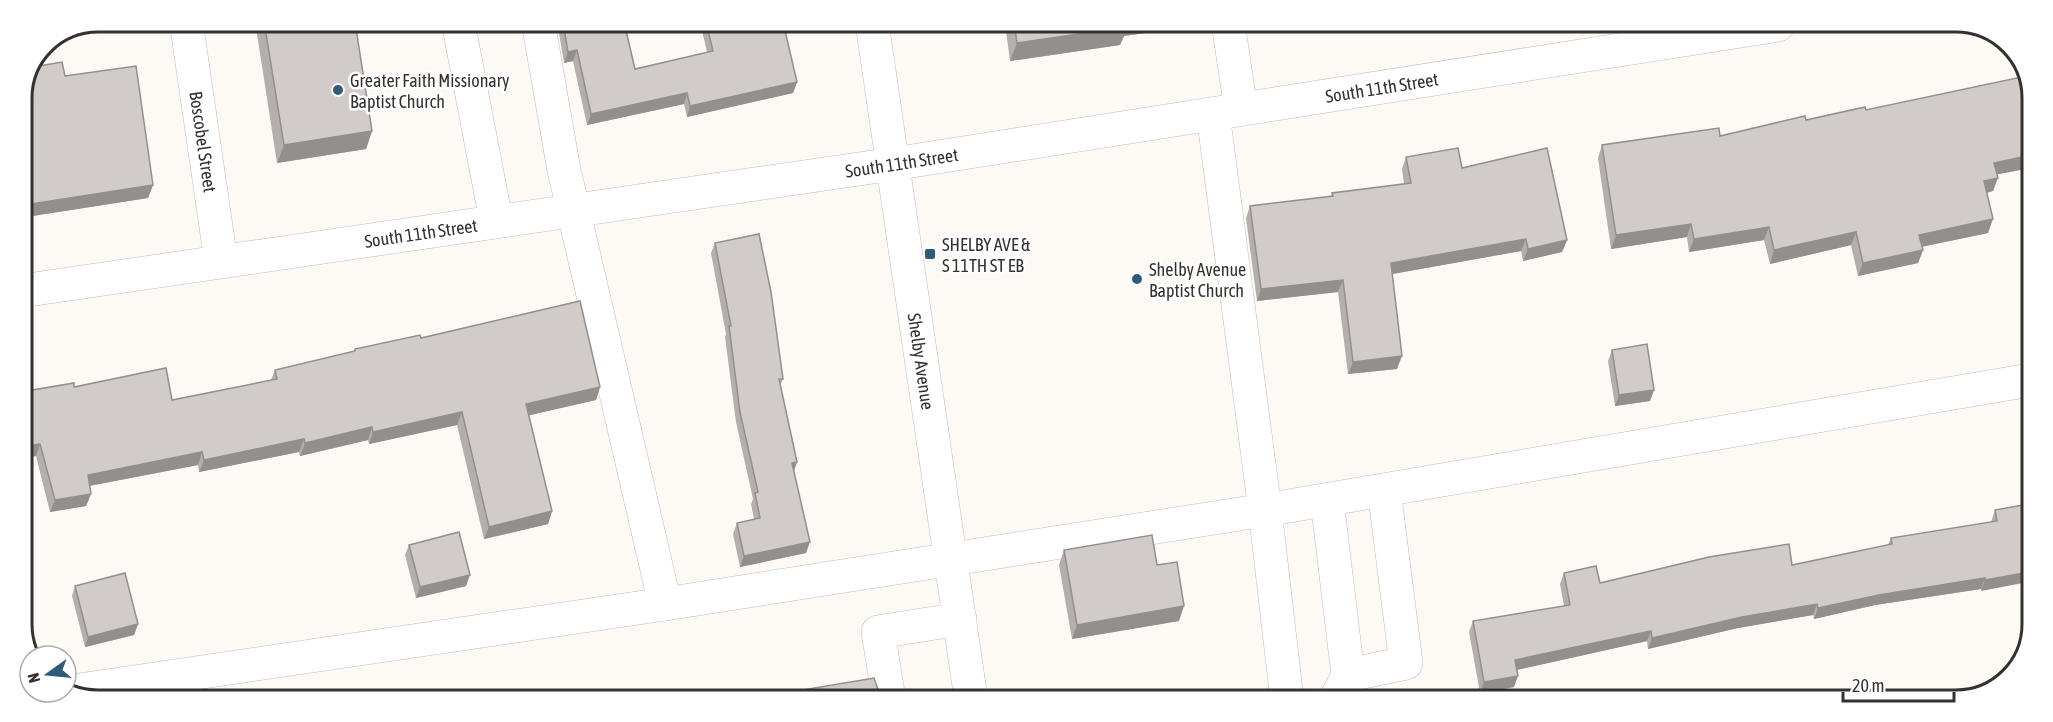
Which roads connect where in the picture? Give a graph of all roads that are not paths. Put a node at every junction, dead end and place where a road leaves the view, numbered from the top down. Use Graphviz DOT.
graph roads {
  1 [pos="188,32"];
  2 [pos="460,32"];
  3 [pos="540,32"];
  4 [pos="873,32"];
  5 [pos="1228,32"];
  6 [pos="1733,32"];
  7 [pos="1227,111"];
  8 [pos="893,164"];
  9 [pos="573,210"];
  10 [pos="496,220"];
  11 [pos="221,261"];
  12 [pos="32,289"];
  13 [pos="2022,381"];
  14 [pos="1384,490"];
  15 [pos="1328,500"];
  16 [pos="1265,510"];
  17 [pos="952,559"];
  18 [pos="665,604"];
  19 [pos="960,619"];
  20 [pos="1341,687"];
  21 [pos="86,689"];
  22 [pos="888,690"];
  23 [pos="970,690"];
  24 [pos="1286,690"];
  1 -- 11 [label="street, Boscobel Street"];
  2 -- 10 [label="street"];
  3 -- 9 [label="street"];
  4 -- 8 [label="street, Shelby Avenue"];
  5 -- 7 [label="street"];
  6 -- 7 [label="street, South 11th Street"];
  7 -- 8 [label="street, South 11th Street"];
  7 -- 16 [label="street"];
  8 -- 9 [label="street, South 11th Street"];
  8 -- 17 [label="street, Shelby Avenue"];
  9 -- 10 [label="street, South 11th Street"];
  9 -- 18 [label="street"];
  10 -- 11 [label="street, South 11th Street"];
  11 -- 12 [label="street, South 11th Street"];
  13 -- 14 [label="street"];
  14 -- 15 [label="street"];
  14 -- 20 [label="street"];
  15 -- 16 [label="street"];
  15 -- 20 [label="street"];
  16 -- 17 [label="street"];
  16 -- 24 [label="street"];
  17 -- 18 [label="street"];
  17 -- 19 [label="street, Shelby Avenue"];
  18 -- 21 [label="street"];
  19 -- 22 [label="street"];
  19 -- 23 [label="street, Shelby Avenue"];
}
